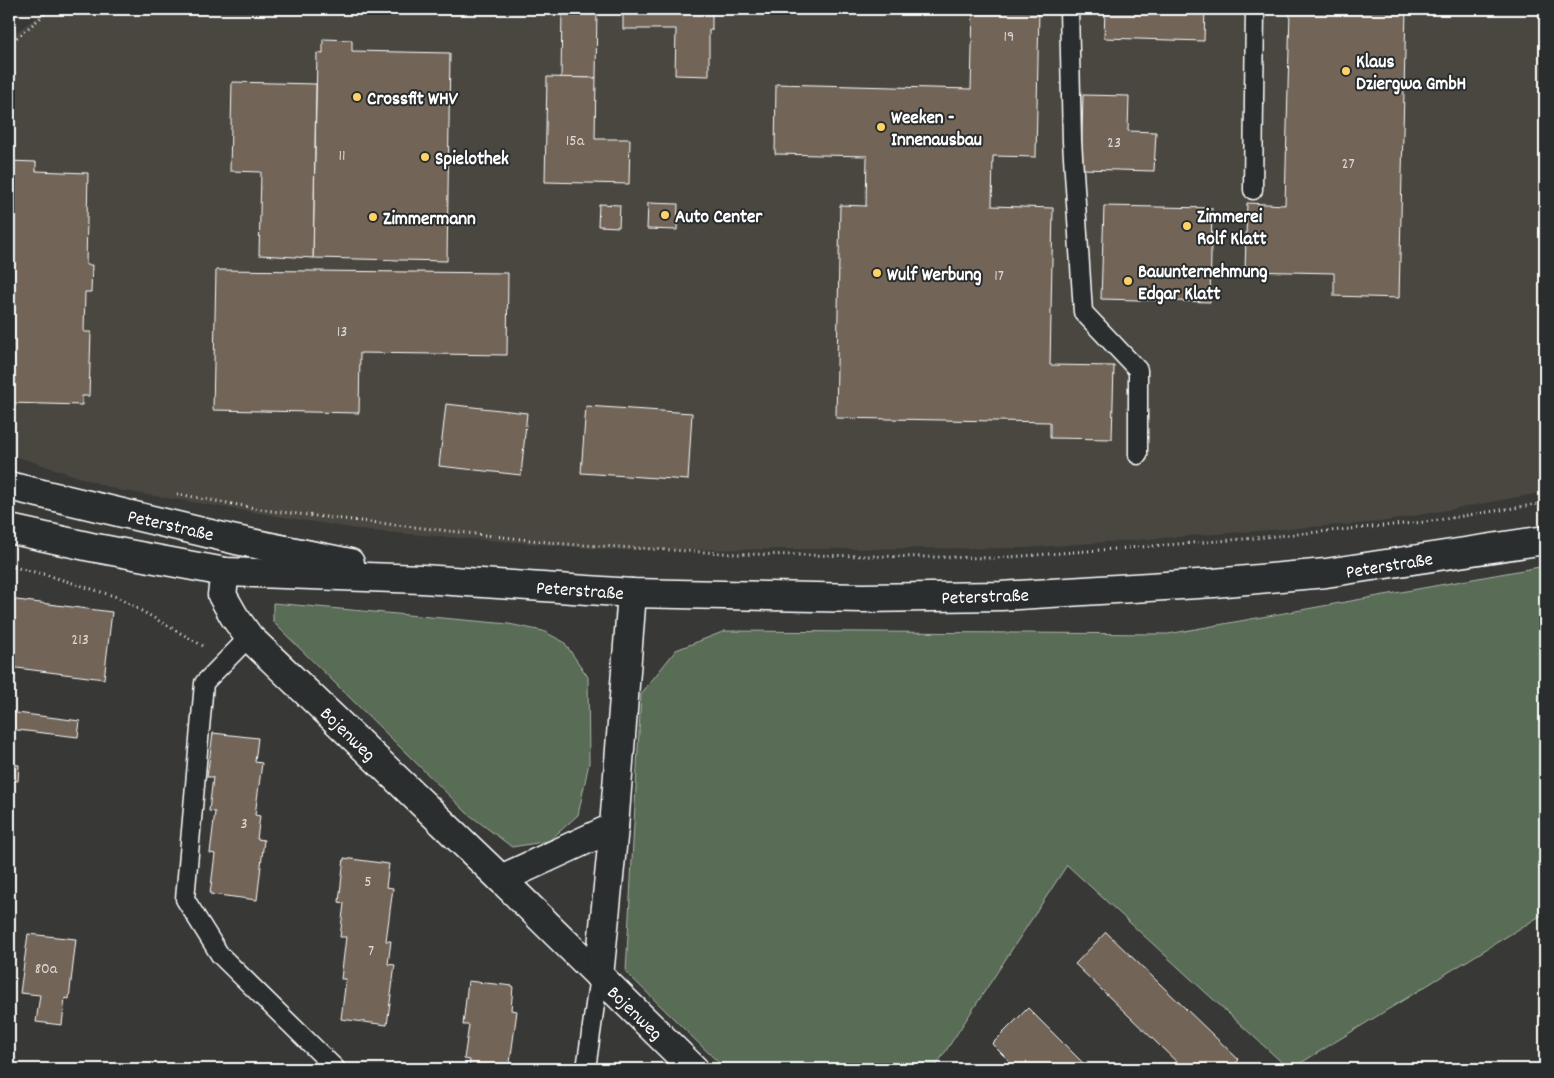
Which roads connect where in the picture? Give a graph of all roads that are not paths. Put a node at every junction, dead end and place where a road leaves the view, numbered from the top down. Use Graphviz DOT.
graph roads {
  1 [pos="1069,9"];
  2 [pos="1255,9"];
  3 [pos="1253,190"];
  4 [pos="1138,455"];
  5 [pos="9,486"];
  6 [pos="9,529"];
  7 [pos="1545,540"];
  8 [pos="225,572"];
  9 [pos="422,579"];
  10 [pos="632,592"];
  11 [pos="249,637"];
  12 [pos="614,827"];
  13 [pos="501,879"];
  14 [pos="599,976"];
  15 [pos="336,1069"];
  16 [pos="586,1069"];
  17 [pos="694,1069"];
  1 -- 4 [label="lane"];
  2 -- 3 [label="lane"];
  5 -- 9 [label="main road, Peterstraße"];
  6 -- 8 [label="main road, Peterstraße"];
  7 -- 10 [label="main road, Peterstraße"];
  8 -- 9 [label="main road, Peterstraße"];
  8 -- 11 [label="main road, Bojenweg"];
  9 -- 10 [label="main road, Peterstraße"];
  10 -- 12 [label="main road, Bojenweg"];
  11 -- 13 [label="main road, Bojenweg"];
  11 -- 15 [label="lane"];
  12 -- 13 [label="main road"];
  12 -- 14 [label="main road, Bojenweg"];
  13 -- 14 [label="main road, Bojenweg"];
  14 -- 16 [label="lane"];
  14 -- 17 [label="main road, Bojenweg"];
}
